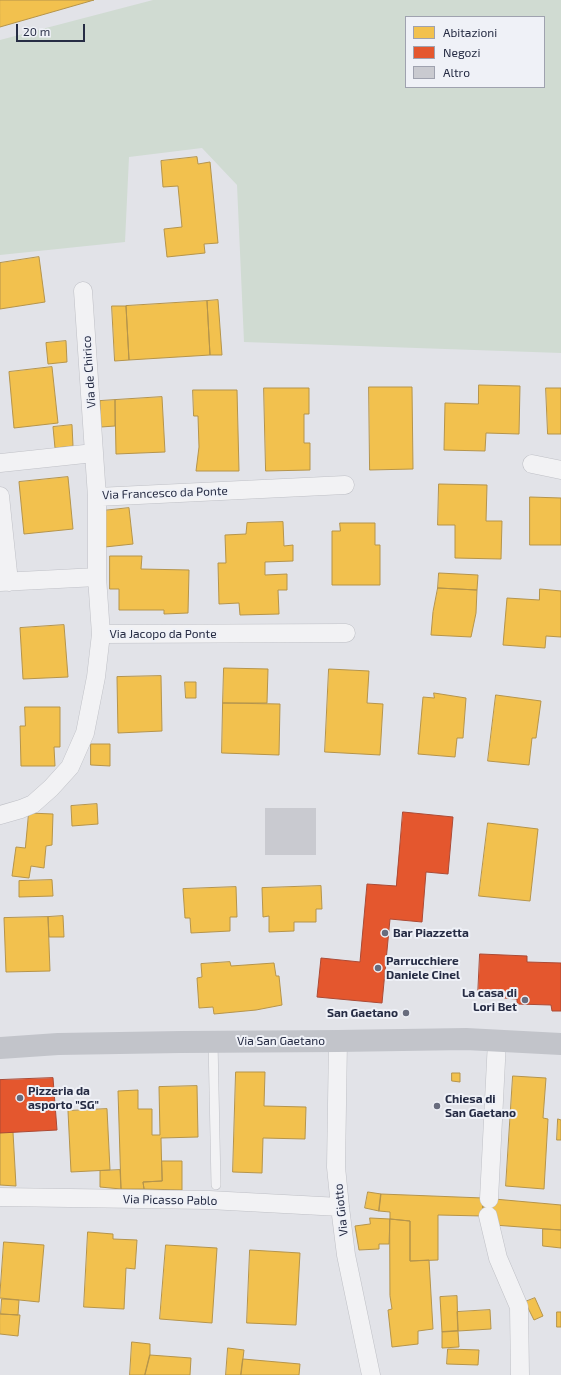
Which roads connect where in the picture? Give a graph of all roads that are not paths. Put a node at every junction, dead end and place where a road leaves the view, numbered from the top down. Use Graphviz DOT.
graph roads {
  1 [pos="83,291"];
  2 [pos="94,453"];
  3 [pos="0,463"];
  4 [pos="532,464"];
  5 [pos="561,470"];
  6 [pos="346,485"];
  7 [pos="0,496"];
  8 [pos="97,496"];
  9 [pos="97,577"];
  10 [pos="4,582"];
  11 [pos="346,633"];
  12 [pos="101,634"];
  13 [pos="0,814"];
  14 [pos="213,1041"];
  15 [pos="338,1041"];
  16 [pos="497,1041"];
  17 [pos="561,1044"];
  18 [pos="0,1048"];
  19 [pos="216,1185"];
  20 [pos="0,1197"];
  21 [pos="340,1207"];
  22 [pos="371,1375"];
  23 [pos="520,1375"];
  1 -- 2 [label="street, Via de Chirico"];
  2 -- 3 [label="street"];
  2 -- 8 [label="street, Via Francesco da Ponte"];
  4 -- 5 [label="street"];
  6 -- 8 [label="street, Via Francesco da Ponte"];
  7 -- 10 [label="street"];
  8 -- 9 [label="street, Via Jacopo da Ponte"];
  9 -- 10 [label="street"];
  9 -- 12 [label="street, Via Jacopo da Ponte"];
  11 -- 12 [label="street, Via Jacopo da Ponte"];
  12 -- 13 [label="street"];
  14 -- 15 [label="street, Via San Gaetano"];
  14 -- 18 [label="street, Via San Gaetano"];
  14 -- 19 [label="lane"];
  15 -- 16 [label="street, Via San Gaetano"];
  15 -- 21 [label="street, Via Giotto"];
  16 -- 17 [label="street, Via San Gaetano"];
  16 -- 23 [label="street"];
  20 -- 21 [label="street, Via Picasso Pablo"];
  21 -- 22 [label="street, Via Giotto"];
}
